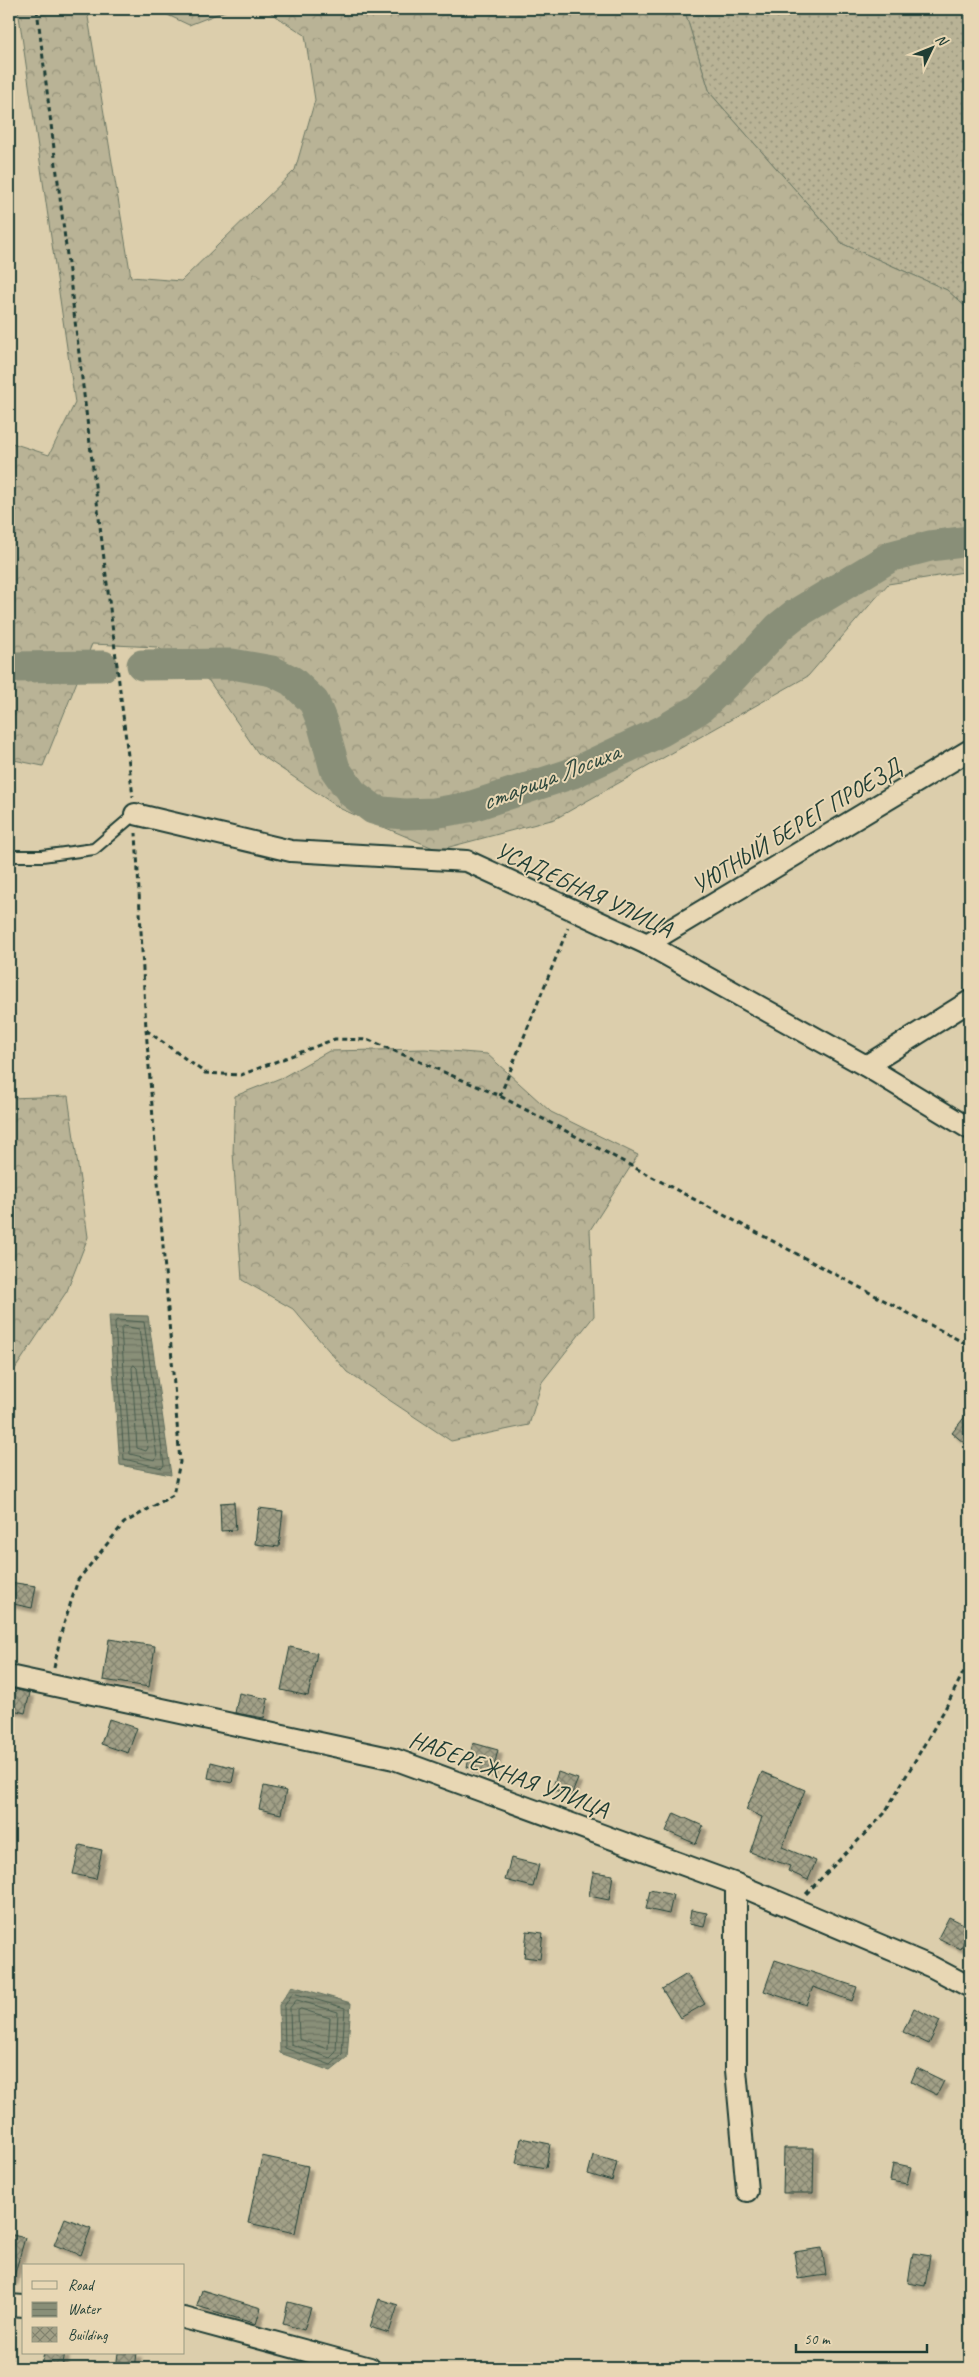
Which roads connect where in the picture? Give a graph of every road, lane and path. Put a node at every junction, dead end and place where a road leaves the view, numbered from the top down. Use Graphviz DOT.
graph roads {
  1 [pos="37,9"];
  2 [pos="970,750"];
  3 [pos="136,814"];
  4 [pos="9,856"];
  5 [pos="575,912"];
  6 [pos="647,944"];
  7 [pos="970,1001"];
  8 [pos="146,1029"];
  9 [pos="866,1066"];
  10 [pos="500,1096"];
  11 [pos="970,1130"];
  12 [pos="970,1346"];
  13 [pos="970,1659"];
  14 [pos="9,1676"];
  15 [pos="51,1684"];
  16 [pos="736,1884"];
  17 [pos="793,1907"];
  18 [pos="970,1987"];
  19 [pos="747,2191"];
  20 [pos="9,2305"];
  21 [pos="22,2306"];
  22 [pos="185,2318"];
  23 [pos="370,2368"];
  1 -- 3 [label="path"];
  2 -- 6 [label="street, УЮТНЫЙ БЕРЕГ ПРОЕЗД"];
  3 -- 4 [label="lane"];
  3 -- 5 [label="street, УСАДЕБНАЯ УЛИЦА"];
  3 -- 8 [label="path"];
  5 -- 6 [label="street, УСАДЕБНАЯ УЛИЦА"];
  5 -- 10 [label="path"];
  6 -- 9 [label="street, УСАДЕБНАЯ УЛИЦА"];
  7 -- 9 [label="street"];
  8 -- 10 [label="path"];
  8 -- 15 [label="path"];
  9 -- 11 [label="street, УСАДЕБНАЯ УЛИЦА"];
  10 -- 12 [label="path"];
  13 -- 17 [label="path"];
  14 -- 15 [label="street, НАБЕРЕЖНАЯ УЛИЦА"];
  15 -- 16 [label="street, НАБЕРЕЖНАЯ УЛИЦА"];
  16 -- 17 [label="street, НАБЕРЕЖНАЯ УЛИЦА"];
  16 -- 19 [label="street"];
  17 -- 18 [label="street, НАБЕРЕЖНАЯ УЛИЦА"];
  20 -- 21 [label="street"];
  22 -- 23 [label="street"];
}
